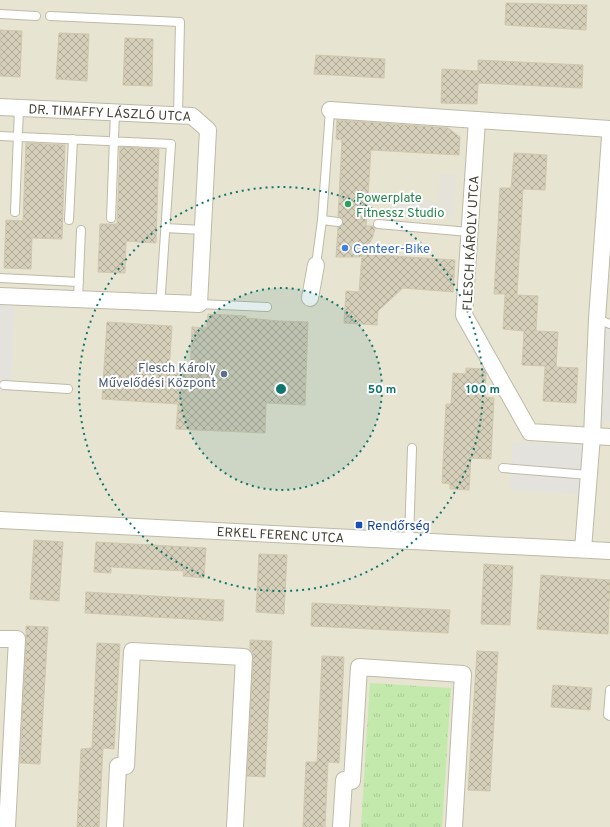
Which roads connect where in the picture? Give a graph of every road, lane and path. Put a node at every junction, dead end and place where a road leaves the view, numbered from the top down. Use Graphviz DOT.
graph roads {
  1 [pos="0,14"];
  2 [pos="36,16"];
  3 [pos="50,16"];
  4 [pos="0,107"];
  5 [pos="19,108"];
  6 [pos="330,110"];
  7 [pos="115,112"];
  8 [pos="178,115"];
  9 [pos="477,120"];
  10 [pos="610,129"];
  11 [pos="0,136"];
  12 [pos="18,137"];
  13 [pos="610,137"];
  14 [pos="73,139"];
  15 [pos="114,141"];
  16 [pos="609,169"];
  17 [pos="15,212"];
  18 [pos="111,218"];
  19 [pos="69,220"];
  20 [pos="322,220"];
  21 [pos="338,222"];
  22 [pos="378,224"];
  23 [pos="165,228"];
  24 [pos="81,230"];
  25 [pos="203,230"];
  26 [pos="469,232"];
  27 [pos="316,266"];
  28 [pos="0,278"];
  29 [pos="79,282"];
  30 [pos="161,293"];
  31 [pos="0,296"];
  32 [pos="310,298"];
  33 [pos="78,299"];
  34 [pos="199,304"];
  35 [pos="267,307"];
  36 [pos="603,321"];
  37 [pos="4,385"];
  38 [pos="68,389"];
  39 [pos="592,436"];
  40 [pos="610,437"];
  41 [pos="412,448"];
  42 [pos="503,468"];
  43 [pos="589,474"];
  44 [pos="0,520"];
  45 [pos="409,540"];
  46 [pos="583,549"];
  47 [pos="610,551"];
  48 [pos="0,639"];
  49 [pos="610,690"];
  50 [pos="610,716"];
  51 [pos="7,827"];
  52 [pos="115,827"];
  53 [pos="235,827"];
  54 [pos="341,827"];
  55 [pos="454,827"];
  1 -- 2 [label="lane"];
  3 -- 8 [label="lane"];
  4 -- 5 [label="street, DR. TIMAFFY LÁSZLÓ UTCA"];
  5 -- 7 [label="street, DR. TIMAFFY LÁSZLÓ UTCA"];
  5 -- 12 [label="lane"];
  6 -- 9 [label="street"];
  6 -- 20 [label="lane"];
  7 -- 8 [label="street, DR. TIMAFFY LÁSZLÓ UTCA"];
  7 -- 15 [label="lane"];
  8 -- 25 [label="street, DR. TIMAFFY LÁSZLÓ UTCA"];
  9 -- 10 [label="street"];
  9 -- 26 [label="street, FLESCH KÁROLY UTCA"];
  11 -- 12 [label="lane"];
  12 -- 14 [label="lane"];
  12 -- 17 [label="lane"];
  13 -- 16 [label="street"];
  14 -- 15 [label="lane"];
  14 -- 19 [label="lane"];
  15 -- 18 [label="lane"];
  15 -- 23 [label="lane"];
  16 -- 36 [label="street"];
  20 -- 21 [label="lane"];
  20 -- 27 [label="lane"];
  22 -- 26 [label="lane"];
  23 -- 25 [label="lane"];
  23 -- 30 [label="lane"];
  24 -- 29 [label="lane"];
  25 -- 34 [label="street, DR. TIMAFFY LÁSZLÓ UTCA"];
  26 -- 39 [label="street, FLESCH KÁROLY UTCA"];
  27 -- 32 [label="street"];
  28 -- 29 [label="lane"];
  29 -- 33 [label="lane"];
  31 -- 33 [label="street"];
  33 -- 34 [label="street"];
  34 -- 35 [label="lane"];
  36 -- 39 [label="street"];
  37 -- 38 [label="lane"];
  39 -- 40 [label="street"];
  39 -- 43 [label="street"];
  41 -- 45 [label="lane"];
  42 -- 43 [label="lane"];
  43 -- 46 [label="street"];
  44 -- 45 [label="street, ERKEL FERENC UTCA"];
  45 -- 46 [label="street, ERKEL FERENC UTCA"];
  46 -- 47 [label="street, ERKEL FERENC UTCA"];
  48 -- 51 [label="street"];
  49 -- 50 [label="lane"];
  52 -- 53 [label="street"];
  54 -- 55 [label="street"];
}
